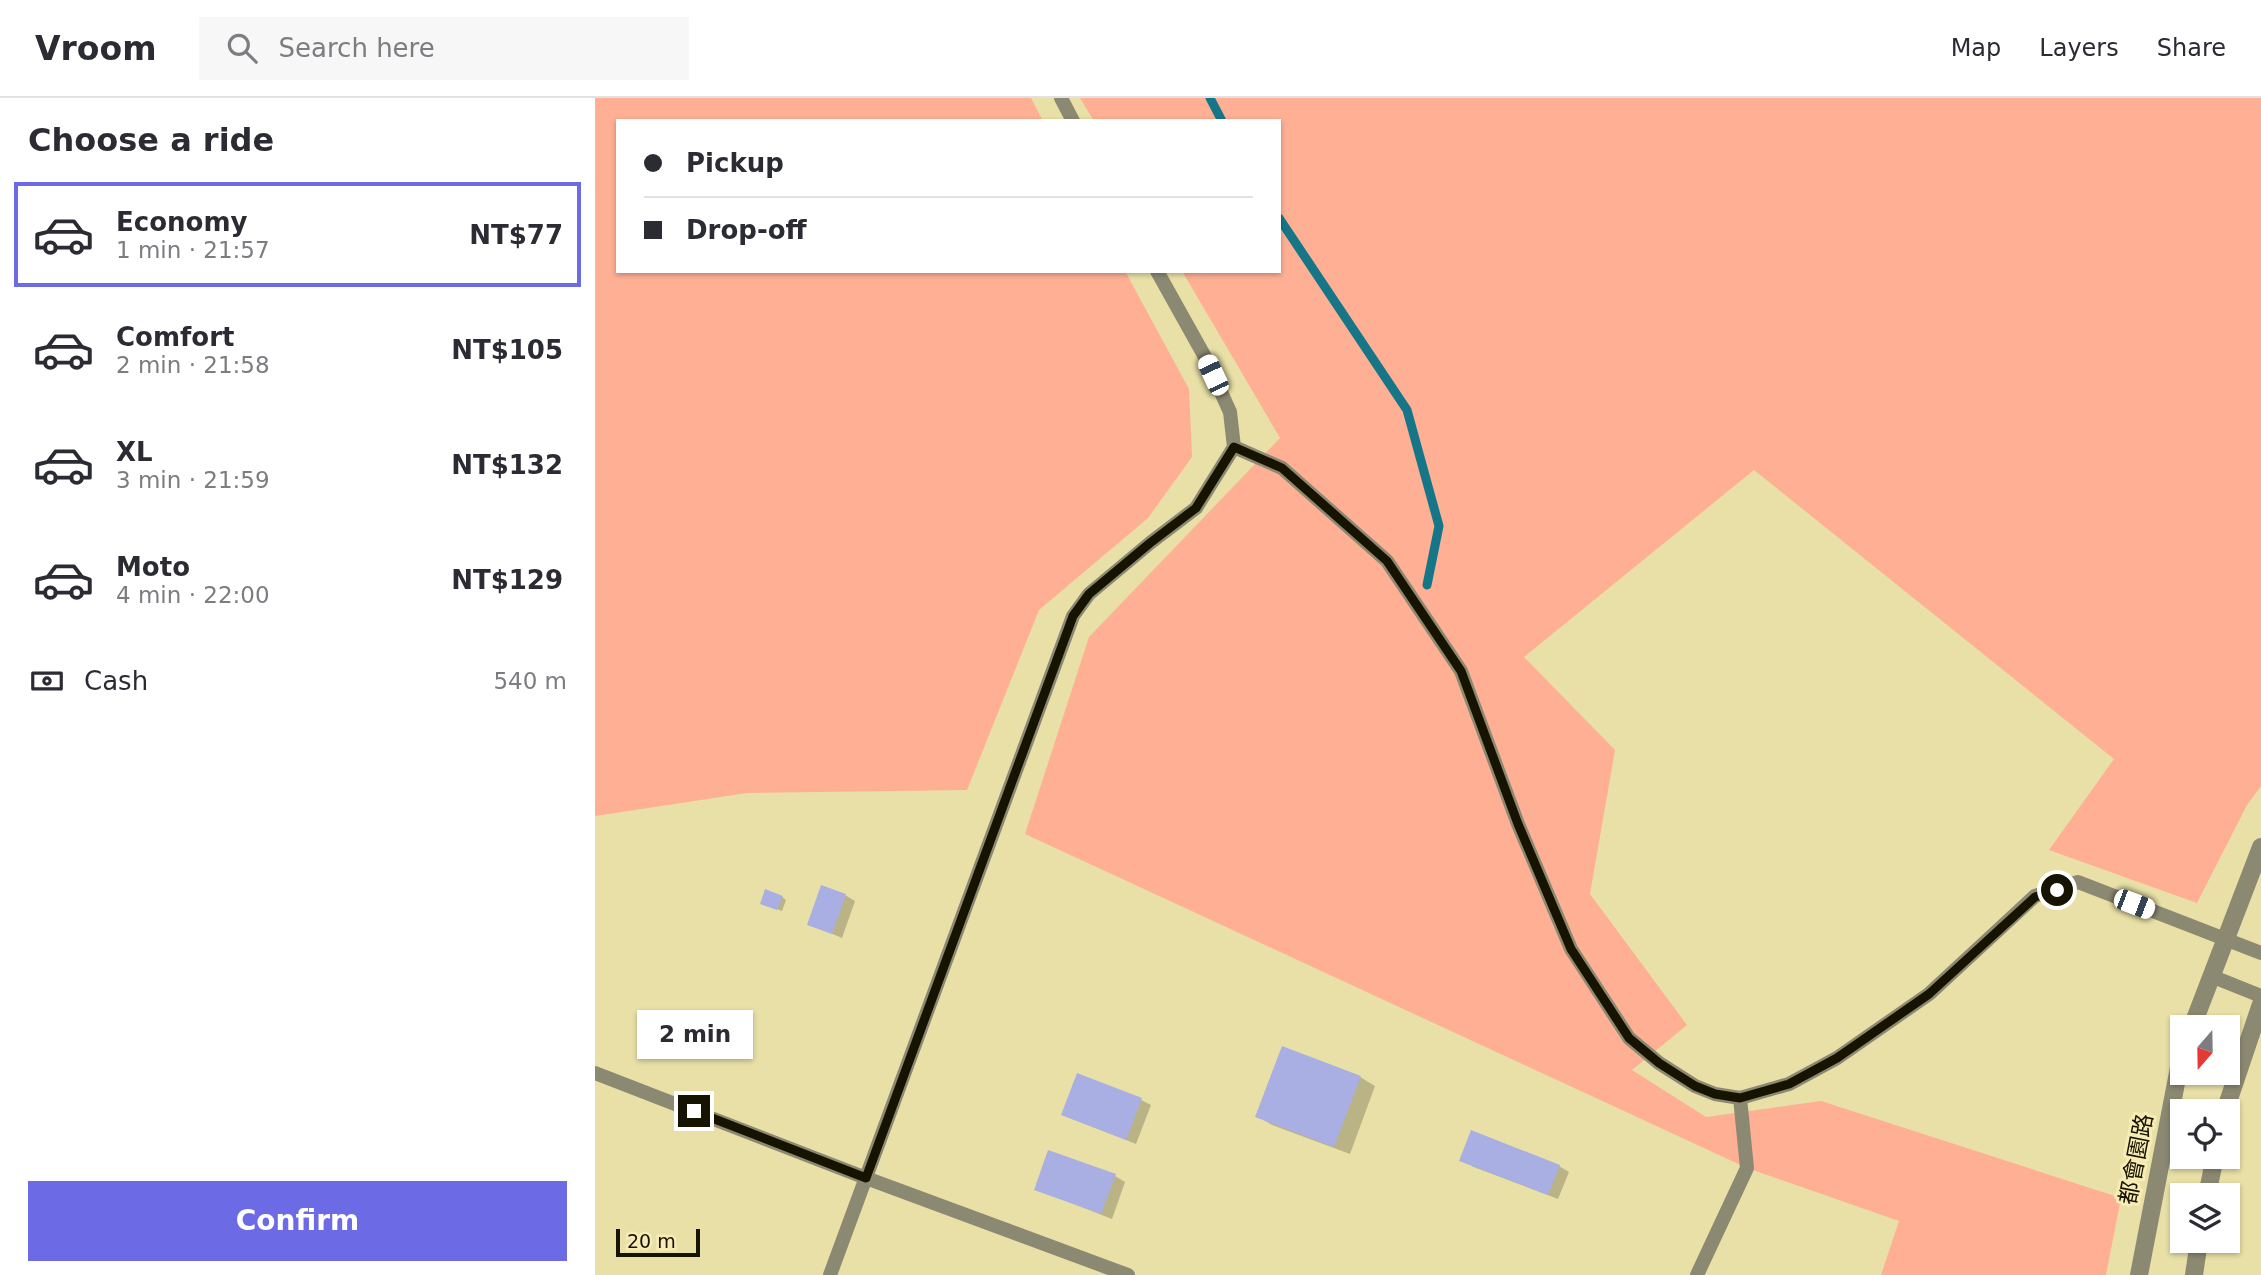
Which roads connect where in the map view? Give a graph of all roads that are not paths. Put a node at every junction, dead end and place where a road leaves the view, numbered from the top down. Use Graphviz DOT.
graph roads {
  1 [pos="1061,98"];
  2 [pos="1072,119"];
  3 [pos="1158,273"];
  4 [pos="1234,447"];
  5 [pos="2261,847"];
  6 [pos="2225,939"];
  7 [pos="2261,953"];
  8 [pos="2211,976"];
  9 [pos="2261,996"];
  10 [pos="2261,1004"];
  11 [pos="2196,1015"];
  12 [pos="595,1073"];
  13 [pos="2176,1085"];
  14 [pos="1740,1098"];
  15 [pos="2229,1099"];
  16 [pos="866,1178"];
  17 [pos="2197,1253"];
  18 [pos="830,1275"];
  19 [pos="1128,1275"];
  20 [pos="1697,1275"];
  21 [pos="2139,1275"];
  22 [pos="2194,1275"];
  1 -- 2 [label="lane"];
  3 -- 4 [label="lane"];
  4 -- 14 [label="lane"];
  4 -- 16 [label="lane"];
  5 -- 6 [label="street"];
  6 -- 7 [label="lane"];
  6 -- 8 [label="street"];
  6 -- 14 [label="lane"];
  8 -- 9 [label="lane"];
  8 -- 11 [label="street"];
  10 -- 15 [label="street"];
  12 -- 16 [label="lane"];
  13 -- 21 [label="street, 都會園路"];
  14 -- 20 [label="lane"];
  16 -- 18 [label="lane"];
  16 -- 19 [label="lane"];
  17 -- 22 [label="street"];
}
